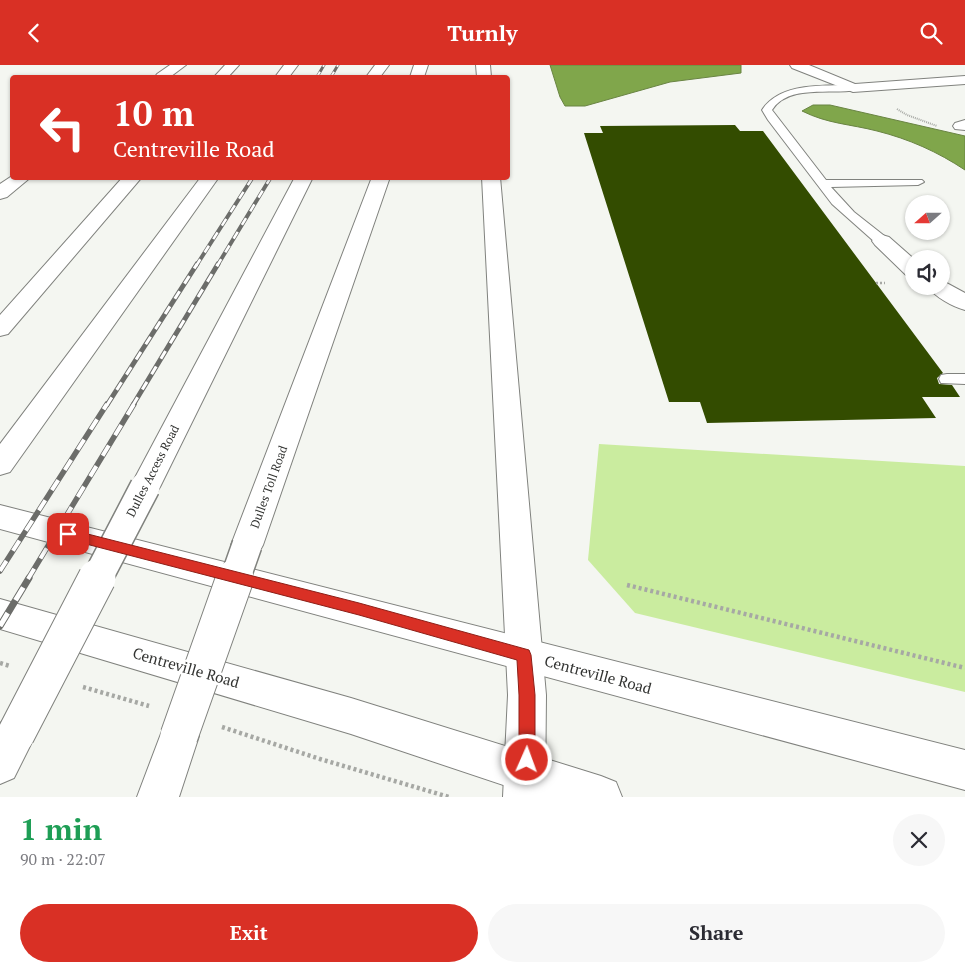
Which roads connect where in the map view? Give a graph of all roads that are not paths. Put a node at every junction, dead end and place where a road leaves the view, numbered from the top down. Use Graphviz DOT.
graph roads {
  1 [pos="179,65"];
  2 [pos="232,65"];
  3 [pos="292,65"];
  4 [pos="382,65"];
  5 [pos="798,65"];
  6 [pos="165,75"];
  7 [pos="223,75"];
  8 [pos="284,75"];
  9 [pos="374,75"];
  10 [pos="965,81"];
  11 [pos="853,88"];
  12 [pos="766,135"];
  13 [pos="785,136"];
  14 [pos="18,180"];
  15 [pos="130,180"];
  16 [pos="208,180"];
  17 [pos="303,180"];
  18 [pos="381,180"];
  19 [pos="491,180"];
  20 [pos="918,182"];
  21 [pos="823,184"];
  22 [pos="0,193"];
  23 [pos="882,241"];
  24 [pos="905,262"];
  25 [pos="950,294"];
  26 [pos="965,303"];
  27 [pos="0,329"];
  28 [pos="947,379"];
  29 [pos="965,379"];
  30 [pos="4,460"];
  31 [pos="0,517"];
  32 [pos="0,614"];
  33 [pos="524,655"];
  34 [pos="8,749"];
  35 [pos="965,770"];
  36 [pos="525,785"];
  37 [pos="158,797"];
  38 [pos="601,797"];
  1 -- 6 [label="main road"];
  2 -- 7 [label="main road"];
  3 -- 8 [label="main road"];
  4 -- 9 [label="main road"];
  5 -- 11 [label="main road"];
  10 -- 11 [label="main road"];
  11 -- 13 [label="lane"];
  12 -- 13 [label="lane"];
  13 -- 21 [label="lane"];
  14 -- 22 [label="main road"];
  15 -- 27 [label="main road"];
  16 -- 30 [label="main road"];
  17 -- 34 [label="main road, Dulles Access Road, bridge"];
  18 -- 37 [label="main road, Dulles Toll Road, bridge"];
  19 -- 33 [label="main road"];
  20 -- 21 [label="lane"];
  21 -- 23 [label="lane"];
  23 -- 24 [label="main road"];
  25 -- 26 [label="main road"];
  28 -- 29 [label="lane"];
  31 -- 33 [label="main road, Centreville Road"];
  32 -- 36 [label="main road, Centreville Road"];
  33 -- 35 [label="main road, Centreville Road"];
  33 -- 36 [label="main road"];
  36 -- 38 [label="main road, Centreville Road"];
}
